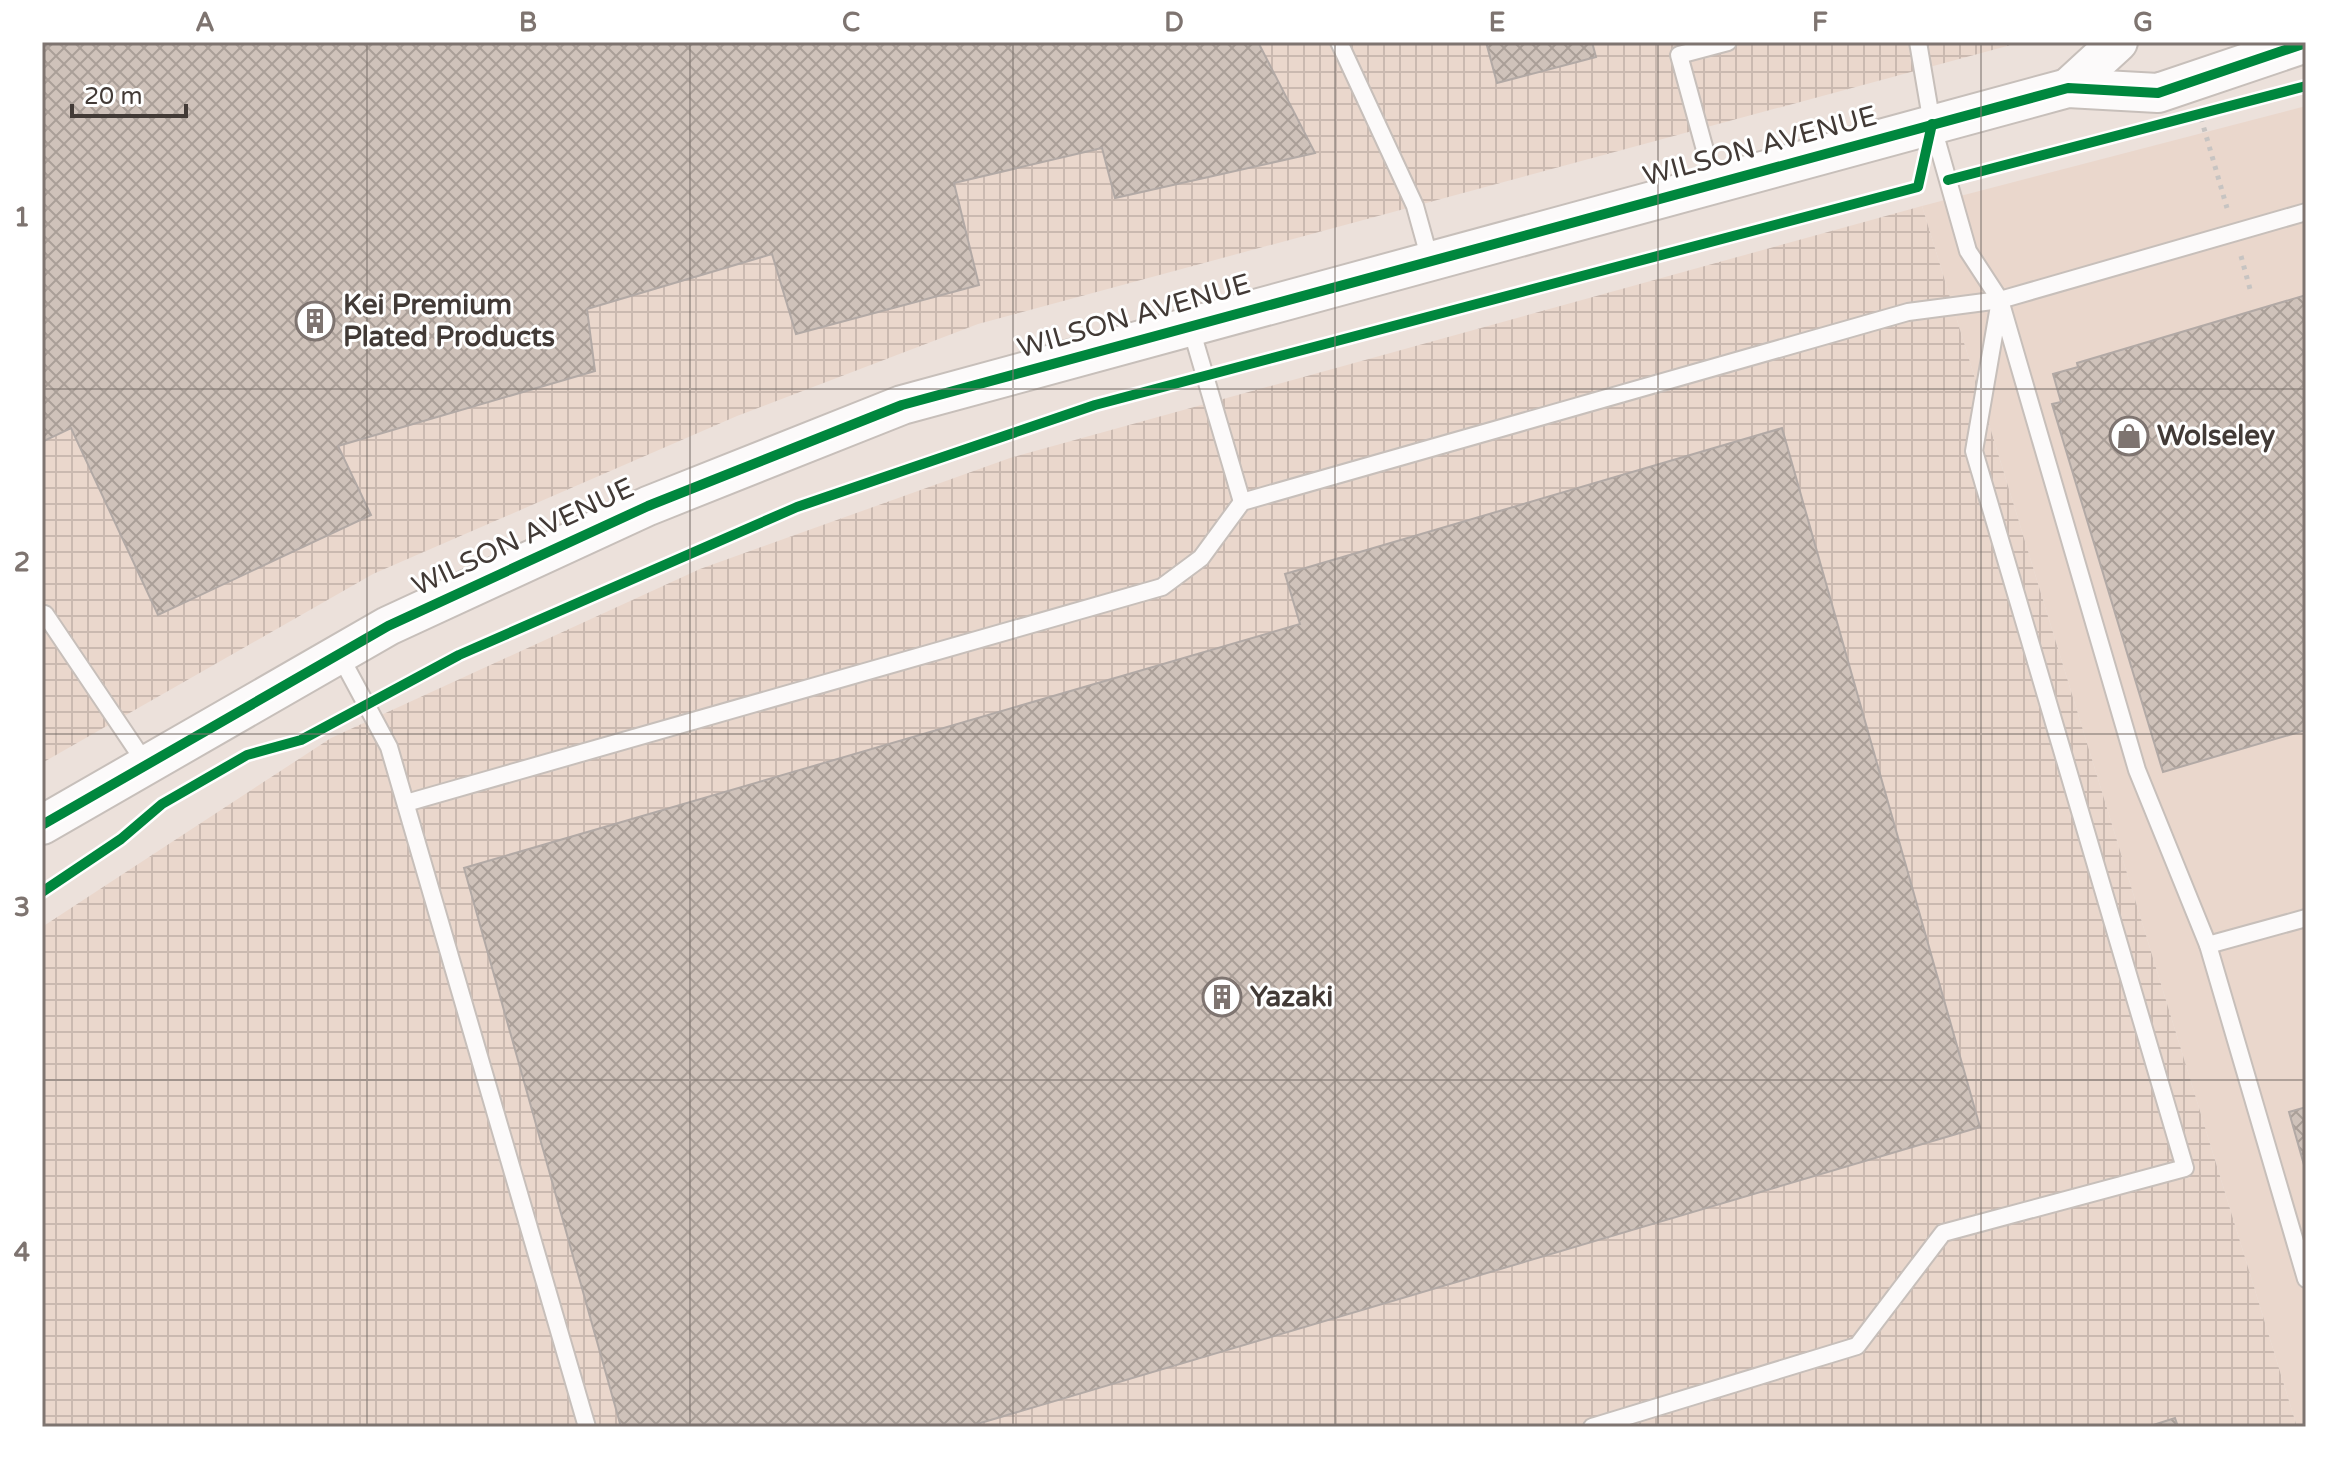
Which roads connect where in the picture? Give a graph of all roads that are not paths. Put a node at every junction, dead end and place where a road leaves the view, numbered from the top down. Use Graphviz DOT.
graph roads {
  1 [pos="1339,42"];
  2 [pos="1728,42"];
  3 [pos="1918,42"];
  4 [pos="2118,42"];
  5 [pos="2306,43"];
  6 [pos="2068,88"];
  7 [pos="1932,124"];
  8 [pos="1714,183"];
  9 [pos="2306,212"];
  10 [pos="1430,260"];
  11 [pos="2000,300"];
  12 [pos="1190,325"];
  13 [pos="1242,502"];
  14 [pos="42,616"];
  15 [pos="339,654"];
  16 [pos="146,764"];
  17 [pos="406,803"];
  18 [pos="42,825"];
  19 [pos="2306,918"];
  20 [pos="2208,945"];
  21 [pos="2306,1279"];
  22 [pos="587,1427"];
  23 [pos="1592,1427"];
  1 -- 10 [label="lane"];
  2 -- 8 [label="lane"];
  3 -- 7 [label="lane"];
  4 -- 6 [label="street"];
  5 -- 6 [label="street, WILSON AVENUE"];
  6 -- 7 [label="street, WILSON AVENUE"];
  7 -- 8 [label="street, WILSON AVENUE"];
  7 -- 11 [label="lane"];
  8 -- 10 [label="street, WILSON AVENUE"];
  9 -- 11 [label="lane"];
  10 -- 12 [label="street, WILSON AVENUE"];
  11 -- 13 [label="lane"];
  11 -- 20 [label="lane"];
  11 -- 23 [label="lane"];
  12 -- 13 [label="lane"];
  12 -- 15 [label="street, WILSON AVENUE"];
  13 -- 17 [label="lane"];
  14 -- 16 [label="lane"];
  15 -- 16 [label="street, WILSON AVENUE"];
  15 -- 17 [label="lane"];
  16 -- 18 [label="street, WILSON AVENUE"];
  17 -- 22 [label="lane"];
  19 -- 20 [label="lane"];
  20 -- 21 [label="lane"];
}
